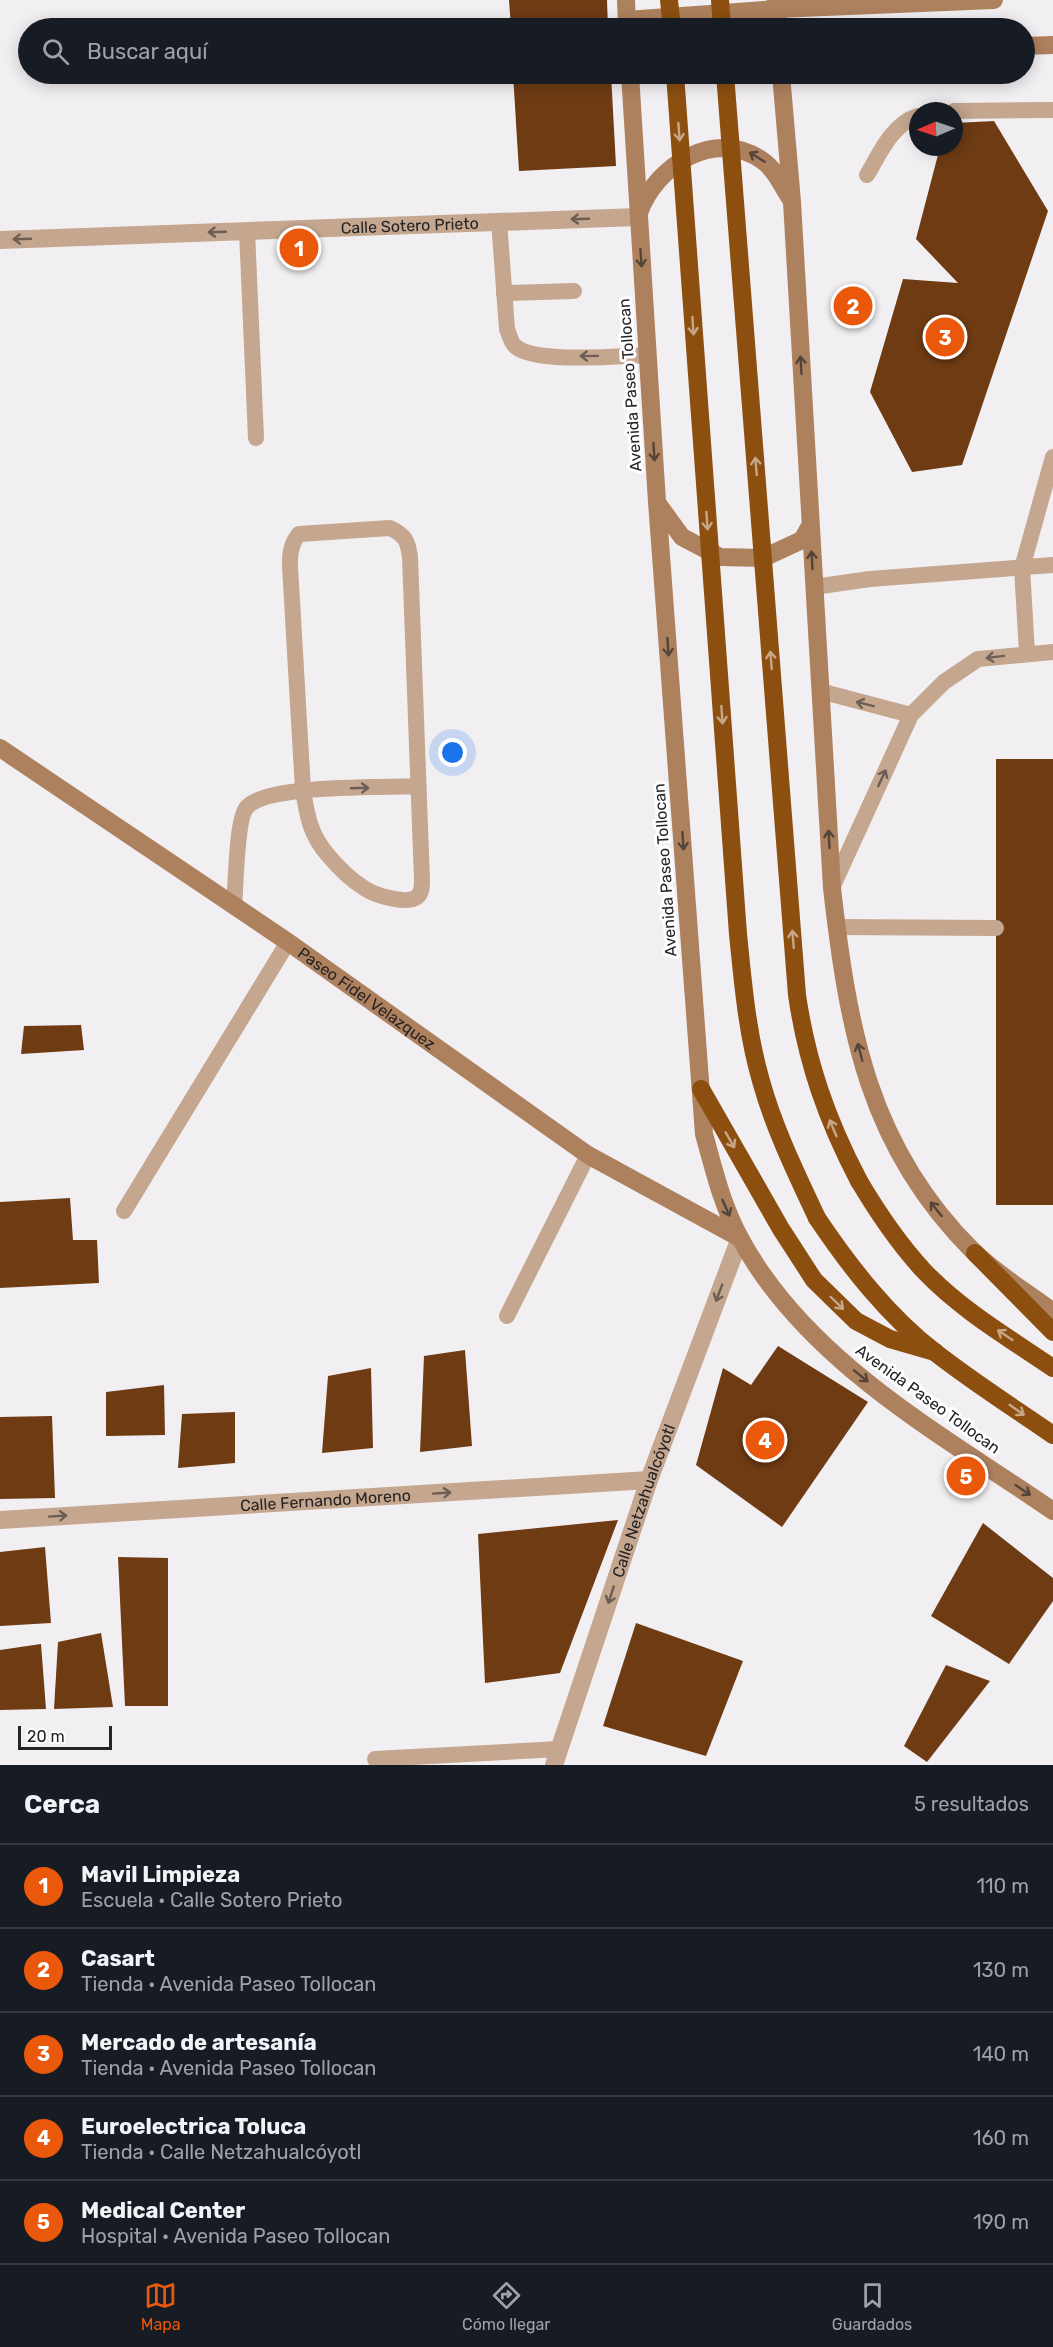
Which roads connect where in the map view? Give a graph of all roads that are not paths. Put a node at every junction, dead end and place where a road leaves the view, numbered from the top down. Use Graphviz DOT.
graph roads {
  1 [pos="626,0"];
  2 [pos="669,0"];
  3 [pos="720,0"];
  4 [pos="994,0"];
  5 [pos="776,4"];
  6 [pos="627,18"];
  7 [pos="671,18"];
  8 [pos="672,18"];
  9 [pos="721,18"];
  10 [pos="1053,45"];
  11 [pos="1035,46"];
  12 [pos="631,84"];
  13 [pos="676,84"];
  14 [pos="726,84"];
  15 [pos="782,84"];
  16 [pos="1053,110"];
  17 [pos="963,111"];
  18 [pos="909,119"];
  19 [pos="867,175"];
  20 [pos="792,202"];
  21 [pos="638,217"];
  22 [pos="499,221"];
  23 [pos="247,231"];
  24 [pos="0,240"];
  25 [pos="574,291"];
  26 [pos="504,293"];
  27 [pos="647,355"];
  28 [pos="256,438"];
  29 [pos="1053,457"];
  30 [pos="657,502"];
  31 [pos="810,526"];
  32 [pos="1053,565"];
  33 [pos="1022,568"];
  34 [pos="814,587"];
  35 [pos="1053,652"];
  36 [pos="1027,653"];
  37 [pos="820,691"];
  38 [pos="911,715"];
  39 [pos="0,748"];
  40 [pos="418,786"];
  41 [pos="303,790"];
  42 [pos="832,888"];
  43 [pos="234,906"];
  44 [pos="836,927"];
  45 [pos="996,928"];
  46 [pos="288,942"];
  47 [pos="701,1089"];
  48 [pos="588,1155"];
  49 [pos="124,1211"];
  50 [pos="740,1238"];
  51 [pos="975,1253"];
  52 [pos="1053,1312"];
  53 [pos="507,1316"];
  54 [pos="1053,1332"];
  55 [pos="935,1352"];
  56 [pos="1053,1368"];
  57 [pos="1053,1435"];
  58 [pos="649,1480"];
  59 [pos="1053,1511"];
  60 [pos="0,1520"];
  61 [pos="557,1757"];
  62 [pos="375,1759"];
  1 -- 6 [label="main road"];
  2 -- 7 [label="highway, bridge"];
  3 -- 9 [label="highway, bridge"];
  4 -- 5 [label="main road"];
  5 -- 8 [label="main road"];
  10 -- 11 [label="main road"];
  12 -- 21 [label="main road, Avenida Paseo Tollocan"];
  13 -- 55 [label="highway, one-way, bridge"];
  56 -- 14 [label="highway, one-way, bridge"];
  15 -- 20 [label="main road"];
  16 -- 17 [label="lane"];
  18 -- 19 [label="lane"];
  20 -- 21 [label="main road, one-way"];
  31 -- 20 [label="main road, one-way"];
  21 -- 22 [label="street, Calle Sotero Prieto, one-way"];
  21 -- 27 [label="main road, Avenida Paseo Tollocan, one-way"];
  22 -- 23 [label="street, Calle Sotero Prieto"];
  22 -- 26 [label="lane"];
  23 -- 24 [label="street, Calle Sotero Prieto, one-way"];
  23 -- 28 [label="lane"];
  25 -- 26 [label="lane"];
  27 -- 26 [label="lane, one-way"];
  27 -- 30 [label="main road, Avenida Paseo Tollocan, one-way"];
  29 -- 33 [label="lane"];
  30 -- 31 [label="main road"];
  30 -- 47 [label="main road, Avenida Paseo Tollocan, one-way"];
  34 -- 31 [label="main road, one-way"];
  32 -- 33 [label="lane"];
  33 -- 34 [label="lane"];
  33 -- 36 [label="lane"];
  34 -- 37 [label="main road"];
  35 -- 36 [label="lane"];
  36 -- 38 [label="lane, one-way"];
  38 -- 37 [label="lane, one-way"];
  42 -- 37 [label="main road, one-way"];
  42 -- 38 [label="lane, one-way"];
  39 -- 43 [label="main road, Paseo Fidel Velazquez"];
  41 -- 40 [label="lane, one-way"];
  40 -- 41 [label="lane"];
  40 -- 41 [label="lane"];
  41 -- 43 [label="lane"];
  42 -- 44 [label="main road"];
  43 -- 46 [label="main road, Paseo Fidel Velazquez"];
  44 -- 45 [label="lane"];
  51 -- 44 [label="main road, one-way"];
  46 -- 48 [label="main road, Paseo Fidel Velazquez"];
  46 -- 49 [label="lane"];
  47 -- 50 [label="main road, Avenida Paseo Tollocan, one-way"];
  47 -- 55 [label="highway, one-way"];
  48 -- 50 [label="main road, Paseo Fidel Velazquez"];
  48 -- 53 [label="lane"];
  50 -- 58 [label="street, Calle Netzahualcóyotl, one-way"];
  50 -- 59 [label="main road, Avenida Paseo Tollocan, one-way"];
  51 -- 52 [label="main road"];
  51 -- 54 [label="highway"];
  55 -- 57 [label="highway, one-way"];
  60 -- 58 [label="street, Calle Fernando Moreno, one-way"];
  58 -- 61 [label="street, Calle Netzahualcóyotl, one-way"];
  61 -- 62 [label="lane"];
}
